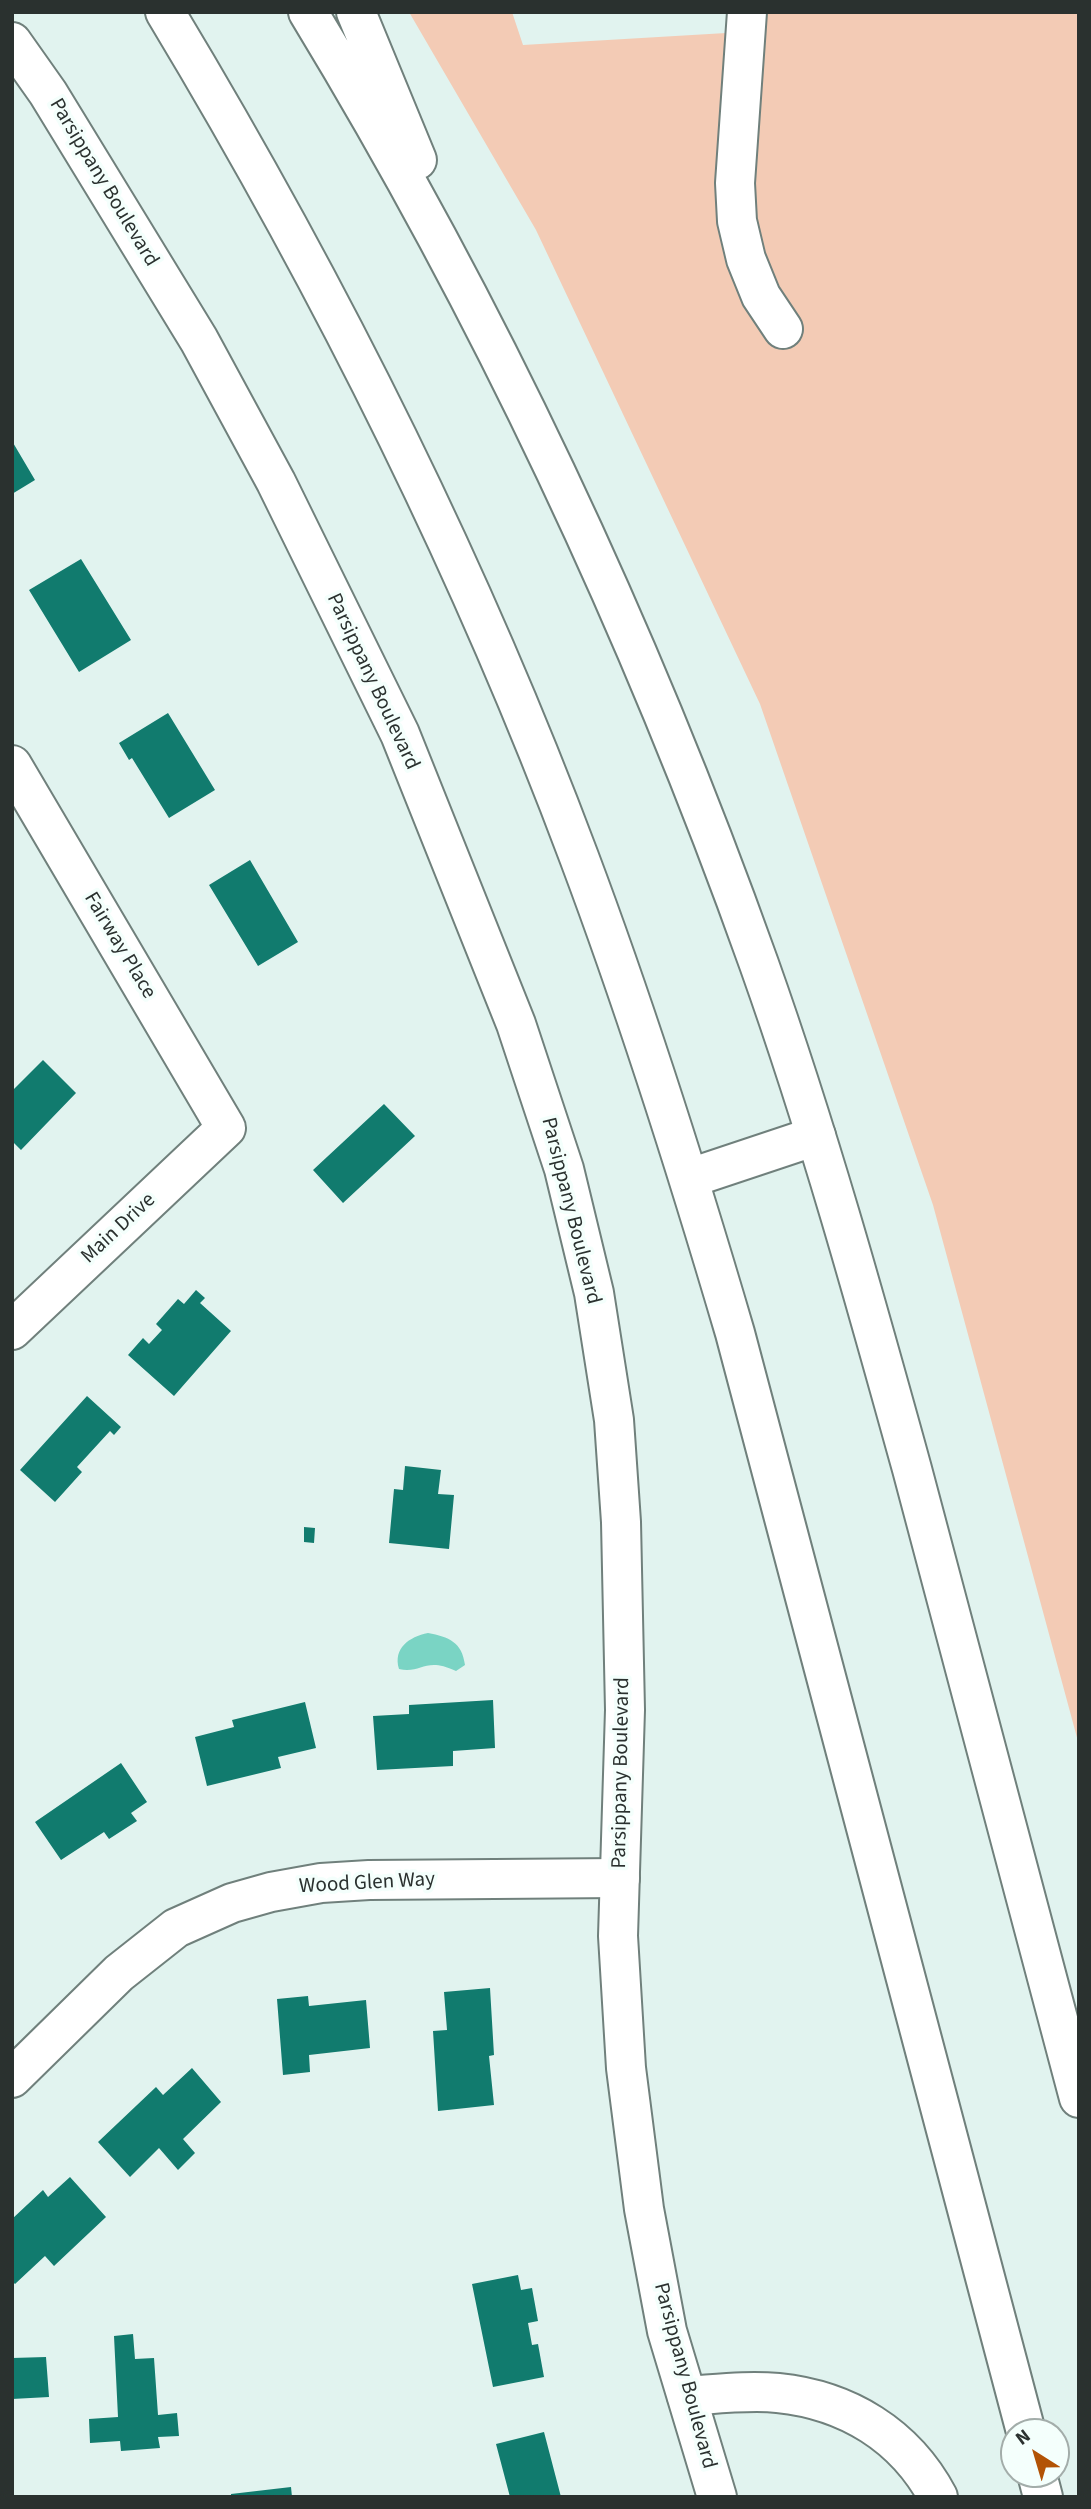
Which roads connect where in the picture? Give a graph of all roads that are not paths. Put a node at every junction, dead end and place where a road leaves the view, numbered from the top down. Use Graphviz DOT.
graph roads {
  1 [pos="164,12"];
  2 [pos="309,12"];
  3 [pos="356,12"];
  4 [pos="747,12"];
  5 [pos="12,42"];
  6 [pos="783,329"];
  7 [pos="492,344"];
  8 [pos="12,765"];
  9 [pos="226,1128"];
  10 [pos="816,1136"];
  11 [pos="690,1178"];
  12 [pos="12,1330"];
  13 [pos="620,1878"];
  14 [pos="12,2078"];
  15 [pos="1079,2098"];
  16 [pos="687,2396"];
  17 [pos="1022,2418"];
  18 [pos="717,2497"];
  19 [pos="938,2497"];
  1 -- 11 [label="main road"];
  2 -- 7 [label="main road"];
  3 -- 7 [label="main road"];
  4 -- 6 [label="main road"];
  5 -- 13 [label="main road, Parsippany Boulevard"];
  7 -- 10 [label="main road"];
  8 -- 9 [label="main road, Fairway Place"];
  9 -- 12 [label="main road, Main Drive"];
  10 -- 11 [label="main road"];
  10 -- 15 [label="main road"];
  11 -- 17 [label="main road"];
  13 -- 14 [label="main road, Wood Glen Way"];
  13 -- 16 [label="main road, Parsippany Boulevard"];
  16 -- 18 [label="main road, Parsippany Boulevard"];
  16 -- 19 [label="main road"];
}
